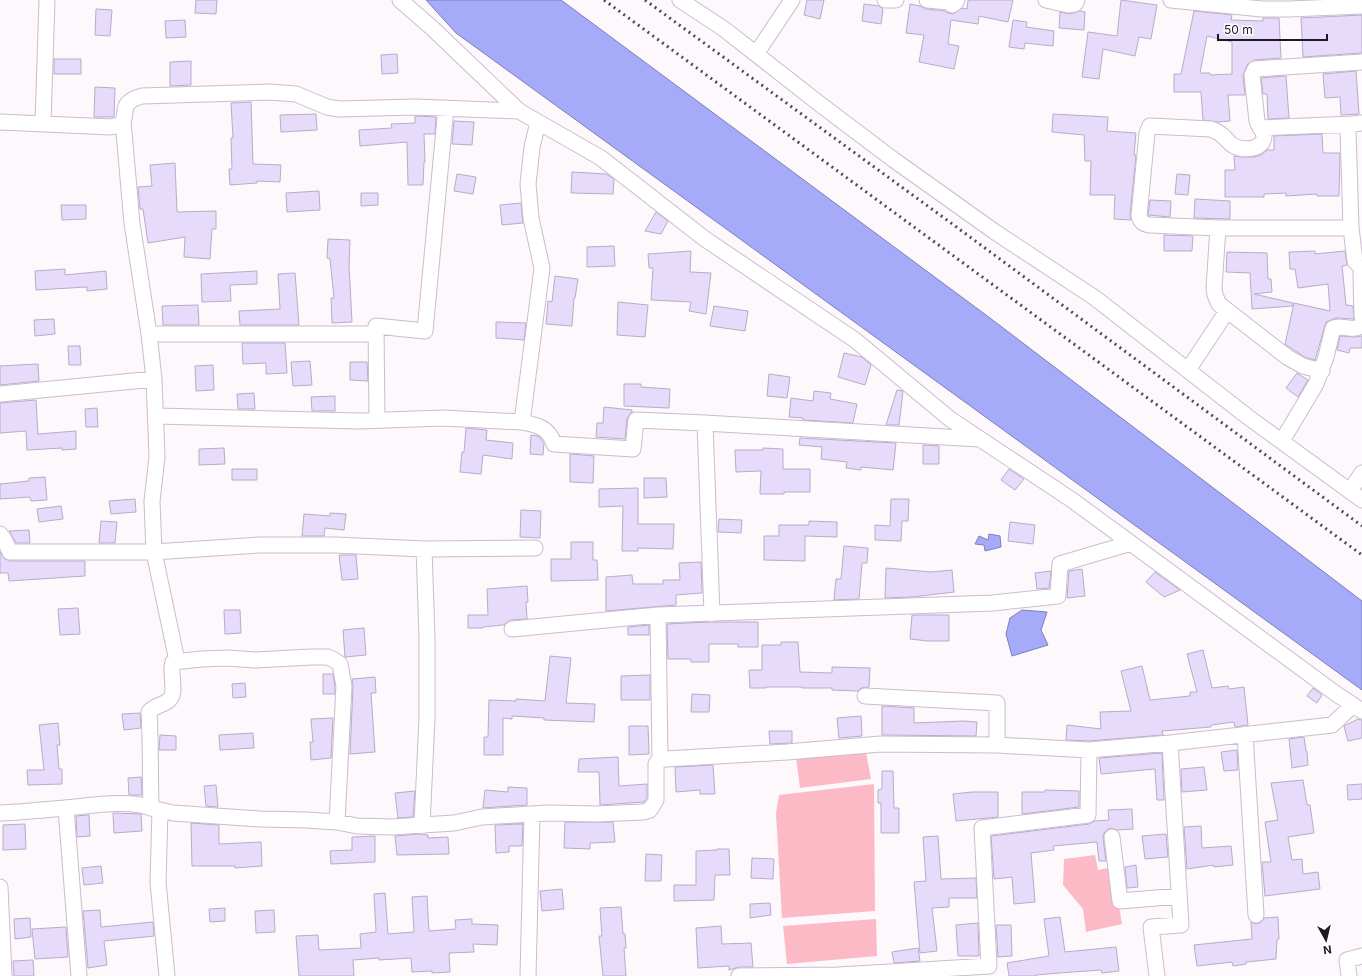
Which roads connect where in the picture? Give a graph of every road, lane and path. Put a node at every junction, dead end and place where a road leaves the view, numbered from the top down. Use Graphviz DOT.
graph roads {
  1 [pos="47,0"];
  2 [pos="400,0"];
  3 [pos="680,0"];
  4 [pos="792,0"];
  5 [pos="885,0"];
  6 [pos="896,0"];
  7 [pos="927,0"];
  8 [pos="957,0"];
  9 [pos="1046,0"];
  10 [pos="1077,0"];
  11 [pos="1171,0"];
  12 [pos="1228,3"];
  13 [pos="1362,6"];
  14 [pos="756,54"];
  15 [pos="1362,62"];
  16 [pos="446,108"];
  17 [pos="519,111"];
  18 [pos="123,121"];
  19 [pos="0,122"];
  20 [pos="538,122"];
  21 [pos="43,123"];
  22 [pos="1357,123"];
  23 [pos="1260,128"];
  24 [pos="1218,228"];
  25 [pos="1352,228"];
  26 [pos="1362,269"];
  27 [pos="1227,312"];
  28 [pos="1362,316"];
  29 [pos="1362,323"];
  30 [pos="149,334"];
  31 [pos="376,334"];
  32 [pos="1188,370"];
  33 [pos="1322,371"];
  34 [pos="154,379"];
  35 [pos="0,394"];
  36 [pos="156,416"];
  37 [pos="377,420"];
  38 [pos="522,422"];
  39 [pos="705,423"];
  40 [pos="979,439"];
  41 [pos="1282,441"];
  42 [pos="1362,473"];
  43 [pos="1350,491"];
  44 [pos="1362,500"];
  45 [pos="0,534"];
  46 [pos="1131,543"];
  47 [pos="535,548"];
  48 [pos="424,549"];
  49 [pos="154,552"];
  50 [pos="712,614"];
  51 [pos="658,615"];
  52 [pos="512,629"];
  53 [pos="176,660"];
  54 [pos="865,696"];
  55 [pos="1358,708"];
  56 [pos="1245,734"];
  57 [pos="1170,743"];
  58 [pos="996,745"];
  59 [pos="1089,750"];
  60 [pos="660,760"];
  61 [pos="66,808"];
  62 [pos="156,809"];
  63 [pos="0,813"];
  64 [pos="532,814"];
  65 [pos="337,822"];
  66 [pos="422,826"];
  67 [pos="1112,836"];
  68 [pos="0,887"];
  69 [pos="1179,896"];
  70 [pos="1256,915"];
  71 [pos="1362,956"];
  72 [pos="840,975"];
  73 [pos="4,976"];
  74 [pos="79,976"];
  75 [pos="167,976"];
  76 [pos="528,976"];
  77 [pos="739,976"];
  78 [pos="1157,976"];
  79 [pos="1349,976"];
  1 -- 21 [label="street"];
  2 -- 17 [label="street"];
  3 -- 14 [label="street"];
  4 -- 14 [label="street"];
  5 -- 6 [label="street"];
  7 -- 8 [label="street"];
  9 -- 10 [label="street"];
  11 -- 12 [label="street"];
  12 -- 13 [label="street"];
  14 -- 32 [label="street"];
  15 -- 23 [label="street"];
  16 -- 17 [label="street"];
  16 -- 18 [label="street"];
  16 -- 31 [label="street"];
  17 -- 20 [label="street"];
  18 -- 21 [label="street"];
  18 -- 30 [label="street"];
  19 -- 21 [label="street"];
  20 -- 38 [label="street"];
  20 -- 40 [label="street"];
  22 -- 23 [label="street"];
  22 -- 25 [label="street"];
  23 -- 24 [label="street"];
  24 -- 25 [label="street"];
  24 -- 27 [label="street"];
  25 -- 26 [label="street"];
  26 -- 28 [label="street"];
  27 -- 32 [label="street"];
  27 -- 33 [label="street"];
  29 -- 33 [label="street"];
  30 -- 31 [label="street"];
  30 -- 34 [label="street"];
  31 -- 37 [label="street"];
  32 -- 41 [label="street"];
  33 -- 41 [label="street"];
  34 -- 35 [label="street"];
  34 -- 36 [label="street"];
  36 -- 37 [label="street"];
  36 -- 49 [label="street"];
  37 -- 38 [label="street"];
  38 -- 39 [label="street"];
  39 -- 40 [label="street"];
  39 -- 50 [label="street"];
  40 -- 46 [label="street"];
  41 -- 43 [label="street"];
  42 -- 43 [label="street"];
  43 -- 44 [label="street"];
  45 -- 49 [label="street"];
  46 -- 50 [label="street"];
  46 -- 55 [label="street"];
  47 -- 48 [label="street"];
  48 -- 49 [label="street"];
  48 -- 66 [label="street"];
  49 -- 53 [label="street"];
  50 -- 51 [label="street"];
  51 -- 52 [label="street"];
  51 -- 60 [label="street"];
  53 -- 62 [label="street"];
  53 -- 65 [label="street"];
  54 -- 58 [label="street"];
  55 -- 56 [label="street"];
  56 -- 57 [label="street"];
  56 -- 70 [label="street"];
  57 -- 59 [label="street"];
  57 -- 69 [label="street"];
  58 -- 59 [label="street"];
  58 -- 60 [label="street"];
  59 -- 72 [label="street"];
  60 -- 64 [label="street"];
  61 -- 62 [label="street"];
  61 -- 63 [label="street"];
  61 -- 74 [label="street"];
  62 -- 65 [label="street"];
  62 -- 75 [label="street"];
  64 -- 66 [label="street"];
  64 -- 76 [label="street"];
  65 -- 66 [label="street"];
  67 -- 69 [label="street"];
  68 -- 73 [label="street"];
  69 -- 78 [label="street"];
  71 -- 79 [label="street"];
  72 -- 77 [label="street"];
}
